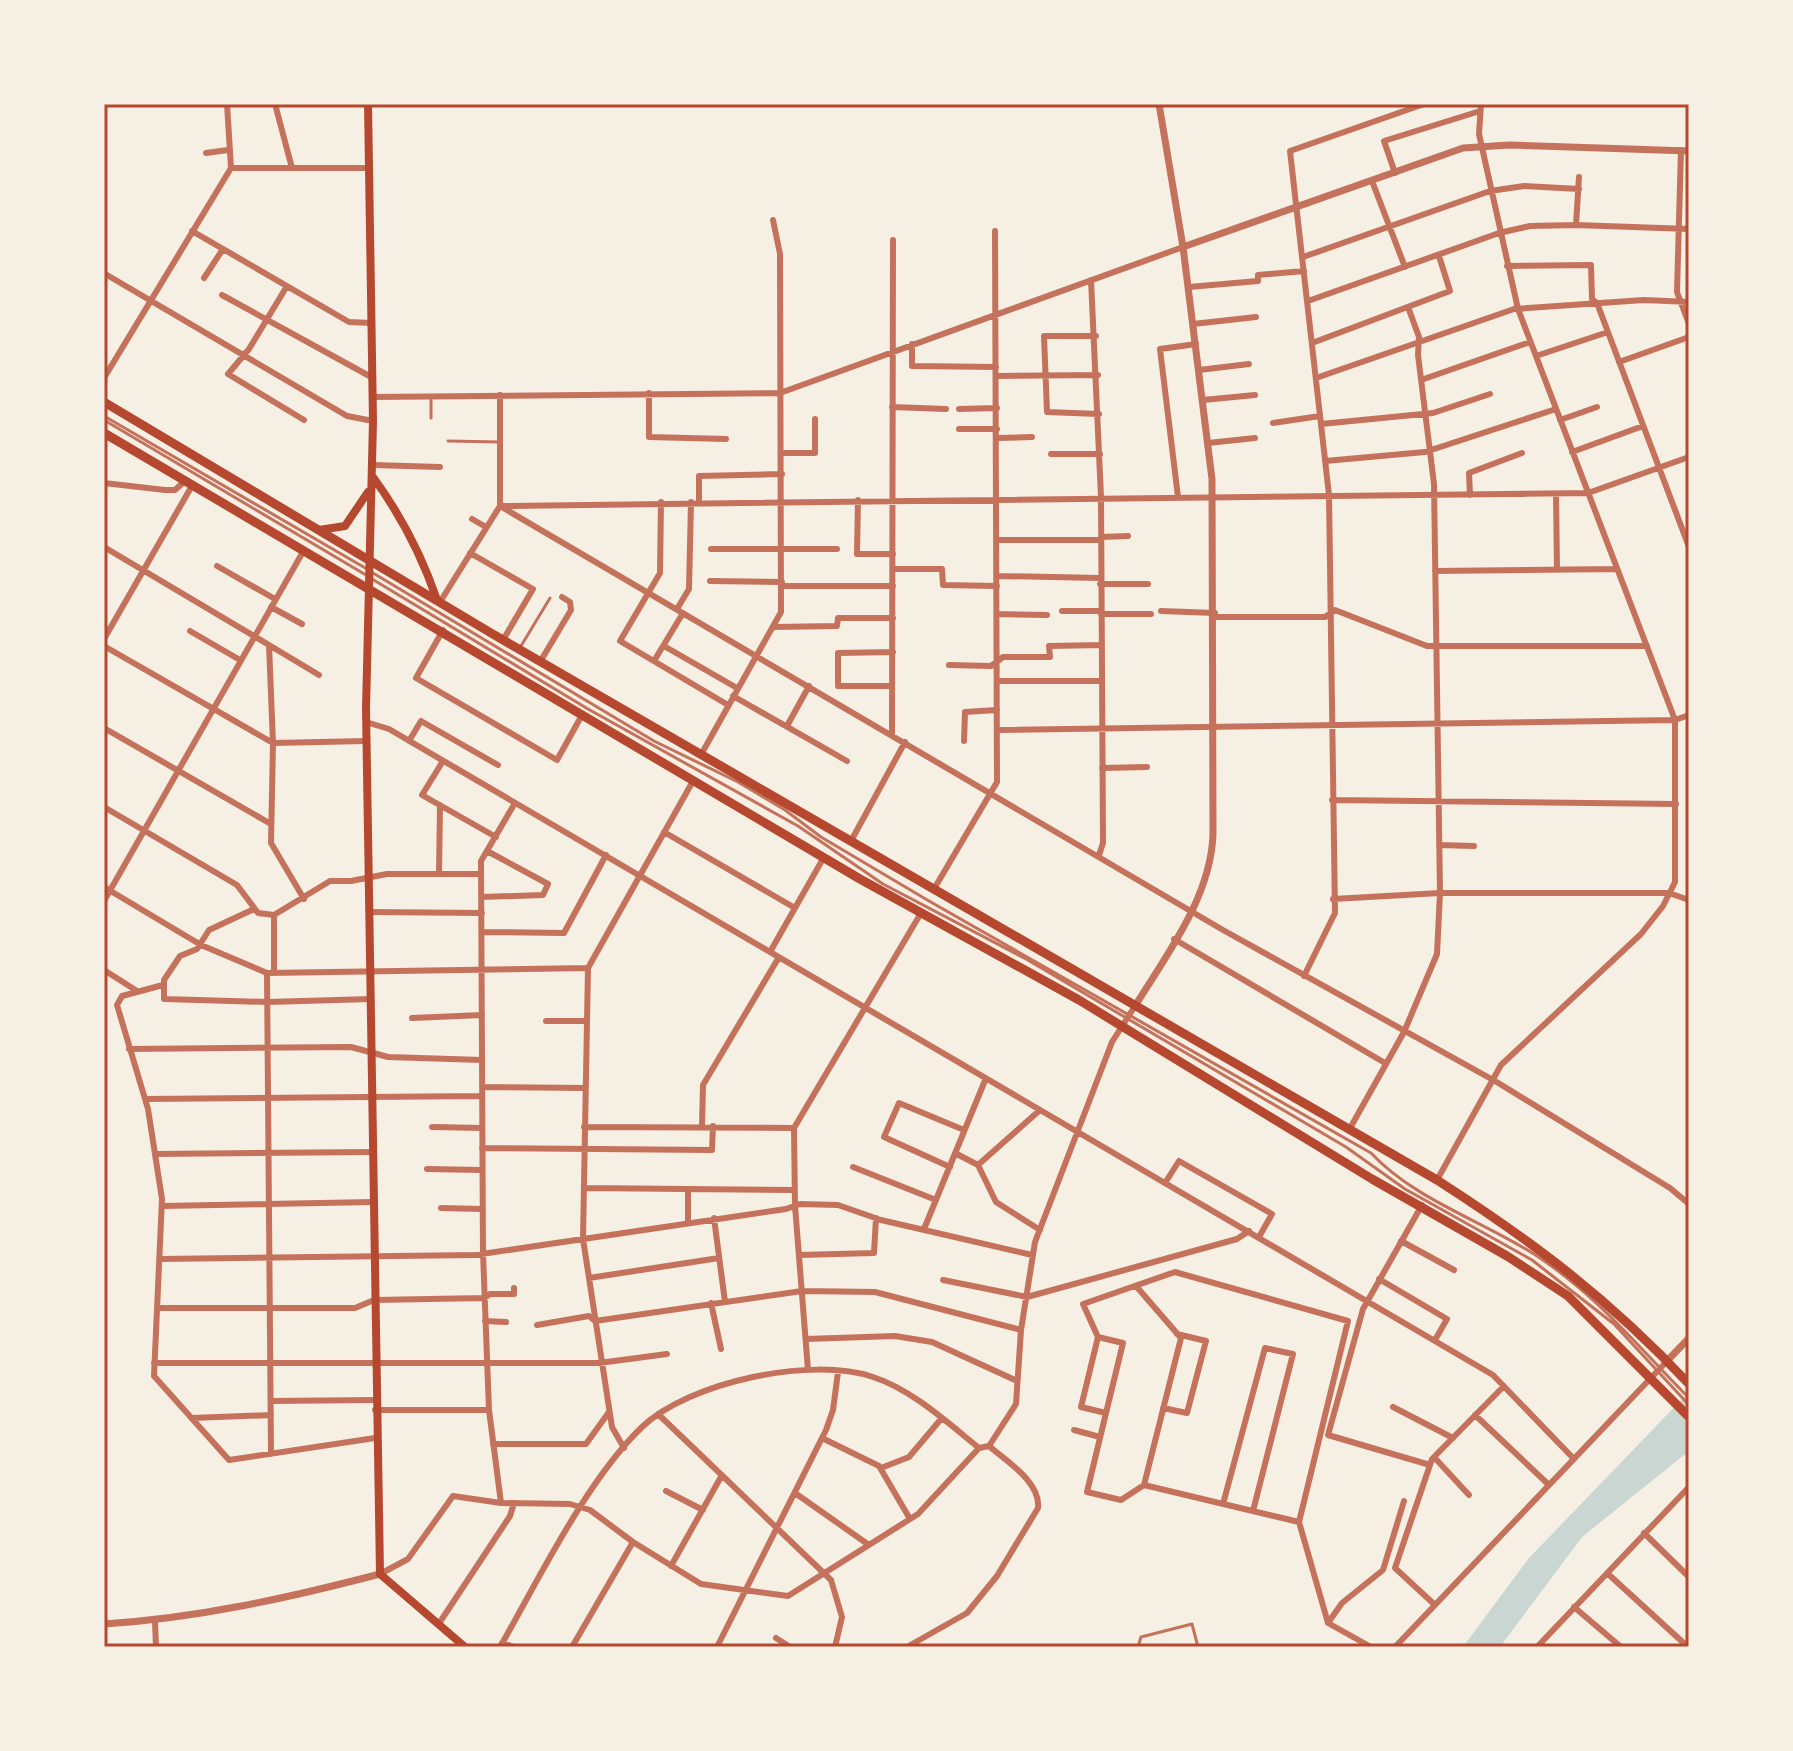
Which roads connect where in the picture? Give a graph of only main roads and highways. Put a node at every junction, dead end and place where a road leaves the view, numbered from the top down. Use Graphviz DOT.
graph roads {
  1 [pos="368,104"];
  2 [pos="104,402"];
  3 [pos="104,433"];
  4 [pos="373,477"];
  5 [pos="370,488"];
  6 [pos="319,530"];
  7 [pos="367,568"];
  8 [pos="367,588"];
  9 [pos="438,601"];
  10 [pos="1128,1016"];
  11 [pos="1659,1370"];
  12 [pos="1668,1380"];
  13 [pos="1689,1384"];
  14 [pos="1689,1417"];
  15 [pos="465,1647"];
  1 -- 4 [label="main road"];
  2 -- 6 [label="main road"];
  3 -- 8 [label="main road"];
  4 -- 5 [label="main road"];
  4 -- 9 [label="main road"];
  5 -- 6 [label="main road"];
  5 -- 7 [label="main road"];
  6 -- 7 [label="main road"];
  7 -- 8 [label="main road"];
  7 -- 9 [label="main road"];
  8 -- 10 [label="main road"];
  8 -- 15 [label="main road"];
  9 -- 10 [label="main road"];
  10 -- 11 [label="main road"];
  10 -- 11 [label="main road"];
  11 -- 12 [label="main road"];
  11 -- 12 [label="main road"];
  12 -- 13 [label="main road"];
  12 -- 14 [label="main road"];
}
